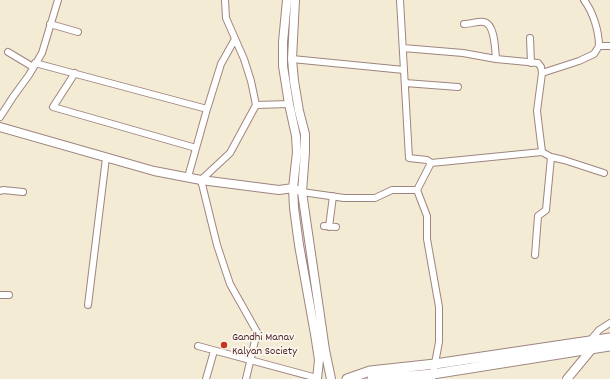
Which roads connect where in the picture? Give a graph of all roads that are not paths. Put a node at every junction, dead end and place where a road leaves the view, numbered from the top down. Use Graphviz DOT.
graph roads {
  1 [pos="58,0"];
  2 [pos="225,0"];
  3 [pos="287,0"];
  4 [pos="295,0"];
  5 [pos="400,0"];
  6 [pos="584,0"];
  7 [pos="50,24"];
  8 [pos="464,24"];
  9 [pos="78,32"];
  10 [pos="530,38"];
  11 [pos="235,39"];
  12 [pos="599,46"];
  13 [pos="610,46"];
  14 [pos="403,48"];
  15 [pos="8,52"];
  16 [pos="292,59"];
  17 [pos="496,59"];
  18 [pos="531,63"];
  19 [pos="34,65"];
  20 [pos="404,70"];
  21 [pos="75,73"];
  22 [pos="542,73"];
  23 [pos="405,83"];
  24 [pos="458,87"];
  25 [pos="289,104"];
  26 [pos="256,105"];
  27 [pos="207,109"];
  28 [pos="0,117"];
  29 [pos="0,127"];
  30 [pos="196,148"];
  31 [pos="542,152"];
  32 [pos="551,157"];
  33 [pos="106,158"];
  34 [pos="431,162"];
  35 [pos="604,173"];
  36 [pos="188,177"];
  37 [pos="201,180"];
  38 [pos="293,188"];
  39 [pos="417,190"];
  40 [pos="0,191"];
  41 [pos="23,192"];
  42 [pos="302,192"];
  43 [pos="333,196"];
  44 [pos="336,227"];
  45 [pos="535,255"];
  46 [pos="0,295"];
  47 [pos="9,295"];
  48 [pos="88,305"];
  49 [pos="610,322"];
  50 [pos="610,338"];
  51 [pos="198,346"];
  52 [pos="590,346"];
  53 [pos="610,346"];
  54 [pos="214,351"];
  55 [pos="251,360"];
  56 [pos="435,364"];
  57 [pos="432,376"];
  58 [pos="317,378"];
  59 [pos="206,379"];
  60 [pos="246,379"];
  61 [pos="331,379"];
  62 [pos="347,379"];
  63 [pos="372,379"];
  64 [pos="567,379"];
  1 -- 7 [label="street"];
  2 -- 11 [label="street"];
  3 -- 25 [label="street"];
  4 -- 16 [label="street"];
  5 -- 14 [label="street"];
  6 -- 12 [label="street"];
  7 -- 9 [label="street"];
  7 -- 19 [label="street"];
  8 -- 17 [label="street"];
  10 -- 18 [label="street"];
  11 -- 26 [label="street"];
  11 -- 27 [label="street"];
  12 -- 13 [label="street"];
  12 -- 22 [label="street"];
  14 -- 17 [label="street"];
  14 -- 20 [label="street"];
  15 -- 19 [label="street"];
  16 -- 20 [label="street"];
  16 -- 42 [label="street"];
  17 -- 18 [label="street"];
  18 -- 22 [label="street"];
  19 -- 21 [label="street"];
  19 -- 28 [label="street"];
  20 -- 23 [label="street"];
  21 -- 27 [label="street"];
  21 -- 30 [label="street"];
  22 -- 31 [label="street"];
  23 -- 24 [label="street"];
  23 -- 34 [label="street"];
  25 -- 26 [label="street"];
  25 -- 38 [label="street"];
  26 -- 37 [label="street"];
  27 -- 30 [label="street"];
  29 -- 33 [label="street"];
  30 -- 36 [label="street"];
  31 -- 32 [label="street"];
  31 -- 34 [label="street"];
  32 -- 35 [label="street"];
  32 -- 45 [label="street"];
  33 -- 36 [label="street"];
  33 -- 48 [label="street"];
  34 -- 39 [label="street"];
  36 -- 37 [label="street"];
  37 -- 38 [label="street"];
  37 -- 55 [label="street"];
  38 -- 42 [label="street"];
  38 -- 58 [label="street"];
  39 -- 43 [label="street"];
  39 -- 56 [label="street"];
  40 -- 41 [label="street"];
  42 -- 43 [label="street"];
  42 -- 61 [label="street"];
  43 -- 44 [label="street"];
  46 -- 47 [label="street"];
  49 -- 52 [label="street"];
  50 -- 52 [label="main road"];
  51 -- 54 [label="street"];
  52 -- 53 [label="main road"];
  52 -- 56 [label="main road"];
  52 -- 57 [label="main road"];
  52 -- 64 [label="street"];
  54 -- 55 [label="street"];
  54 -- 59 [label="street"];
  55 -- 58 [label="street"];
  55 -- 60 [label="street"];
  56 -- 57 [label="street"];
  56 -- 62 [label="main road"];
  57 -- 63 [label="main road"];
}
